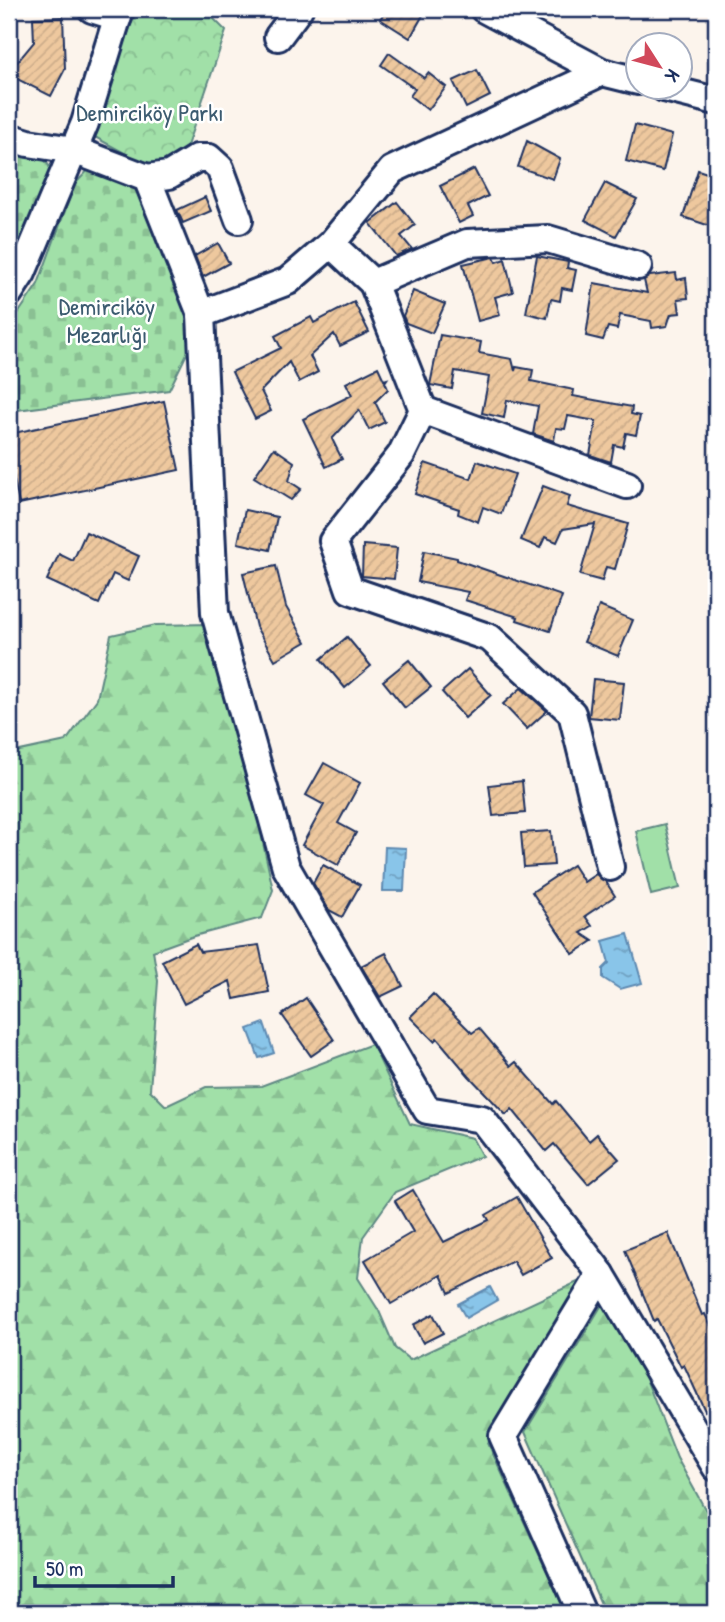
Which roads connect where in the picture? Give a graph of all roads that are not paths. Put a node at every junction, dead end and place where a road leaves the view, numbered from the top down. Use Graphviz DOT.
graph roads {
  1 [pos="92,9"];
  2 [pos="299,9"];
  3 [pos="484,9"];
  4 [pos="119,13"];
  5 [pos="278,37"];
  6 [pos="602,72"];
  7 [pos="624,78"];
  8 [pos="694,96"];
  9 [pos="716,101"];
  10 [pos="9,137"];
  11 [pos="74,150"];
  12 [pos="147,178"];
  13 [pos="239,220"];
  14 [pos="331,244"];
  15 [pos="638,265"];
  16 [pos="373,284"];
  17 [pos="9,293"];
  18 [pos="201,314"];
  19 [pos="423,410"];
  20 [pos="627,485"];
  21 [pos="610,867"];
  22 [pos="601,1274"];
  23 [pos="716,1467"];
  24 [pos="582,1613"];
  1 -- 4 [label="street"];
  2 -- 5 [label="street"];
  3 -- 6 [label="street"];
  4 -- 11 [label="street"];
  6 -- 7 [label="street"];
  6 -- 14 [label="street"];
  8 -- 9 [label="street"];
  10 -- 11 [label="street"];
  11 -- 12 [label="street"];
  11 -- 17 [label="street"];
  12 -- 13 [label="street"];
  12 -- 18 [label="street"];
  14 -- 16 [label="street"];
  14 -- 18 [label="street"];
  15 -- 16 [label="street"];
  16 -- 19 [label="street"];
  18 -- 22 [label="street"];
  19 -- 20 [label="street"];
  19 -- 21 [label="street"];
  22 -- 23 [label="street"];
  22 -- 24 [label="street"];
}
